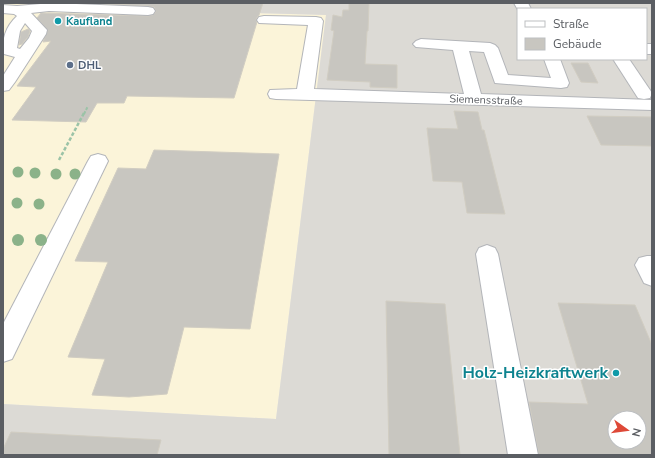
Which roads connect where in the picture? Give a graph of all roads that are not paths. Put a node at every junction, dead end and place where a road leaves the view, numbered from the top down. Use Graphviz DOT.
graph roads {
  1 [pos="148,11"];
  2 [pos="15,12"];
  3 [pos="269,23"];
  4 [pos="421,44"];
  5 [pos="460,47"];
  6 [pos="22,59"];
  7 [pos="552,60"];
  8 [pos="622,60"];
  9 [pos="3,86"];
  10 [pos="276,94"];
  11 [pos="313,95"];
  12 [pos="474,100"];
  13 [pos="648,100"];
  14 [pos="98,161"];
  15 [pos="487,254"];
  16 [pos="652,265"];
  17 [pos="652,276"];
  18 [pos="3,350"];
  19 [pos="523,455"];
  1 -- 2 [label="street"];
  2 -- 6 [label="street"];
  2 -- 6 [label="street"];
  3 -- 11 [label="street"];
  4 -- 5 [label="street"];
  5 -- 7 [label="street"];
  5 -- 12 [label="street"];
  6 -- 9 [label="street"];
  8 -- 13 [label="street"];
  10 -- 11 [label="street, Siemensstraße"];
  11 -- 12 [label="street, Siemensstraße"];
  12 -- 13 [label="street, Siemensstraße"];
  14 -- 18 [label="street"];
  15 -- 19 [label="street"];
  16 -- 17 [label="street"];
}
